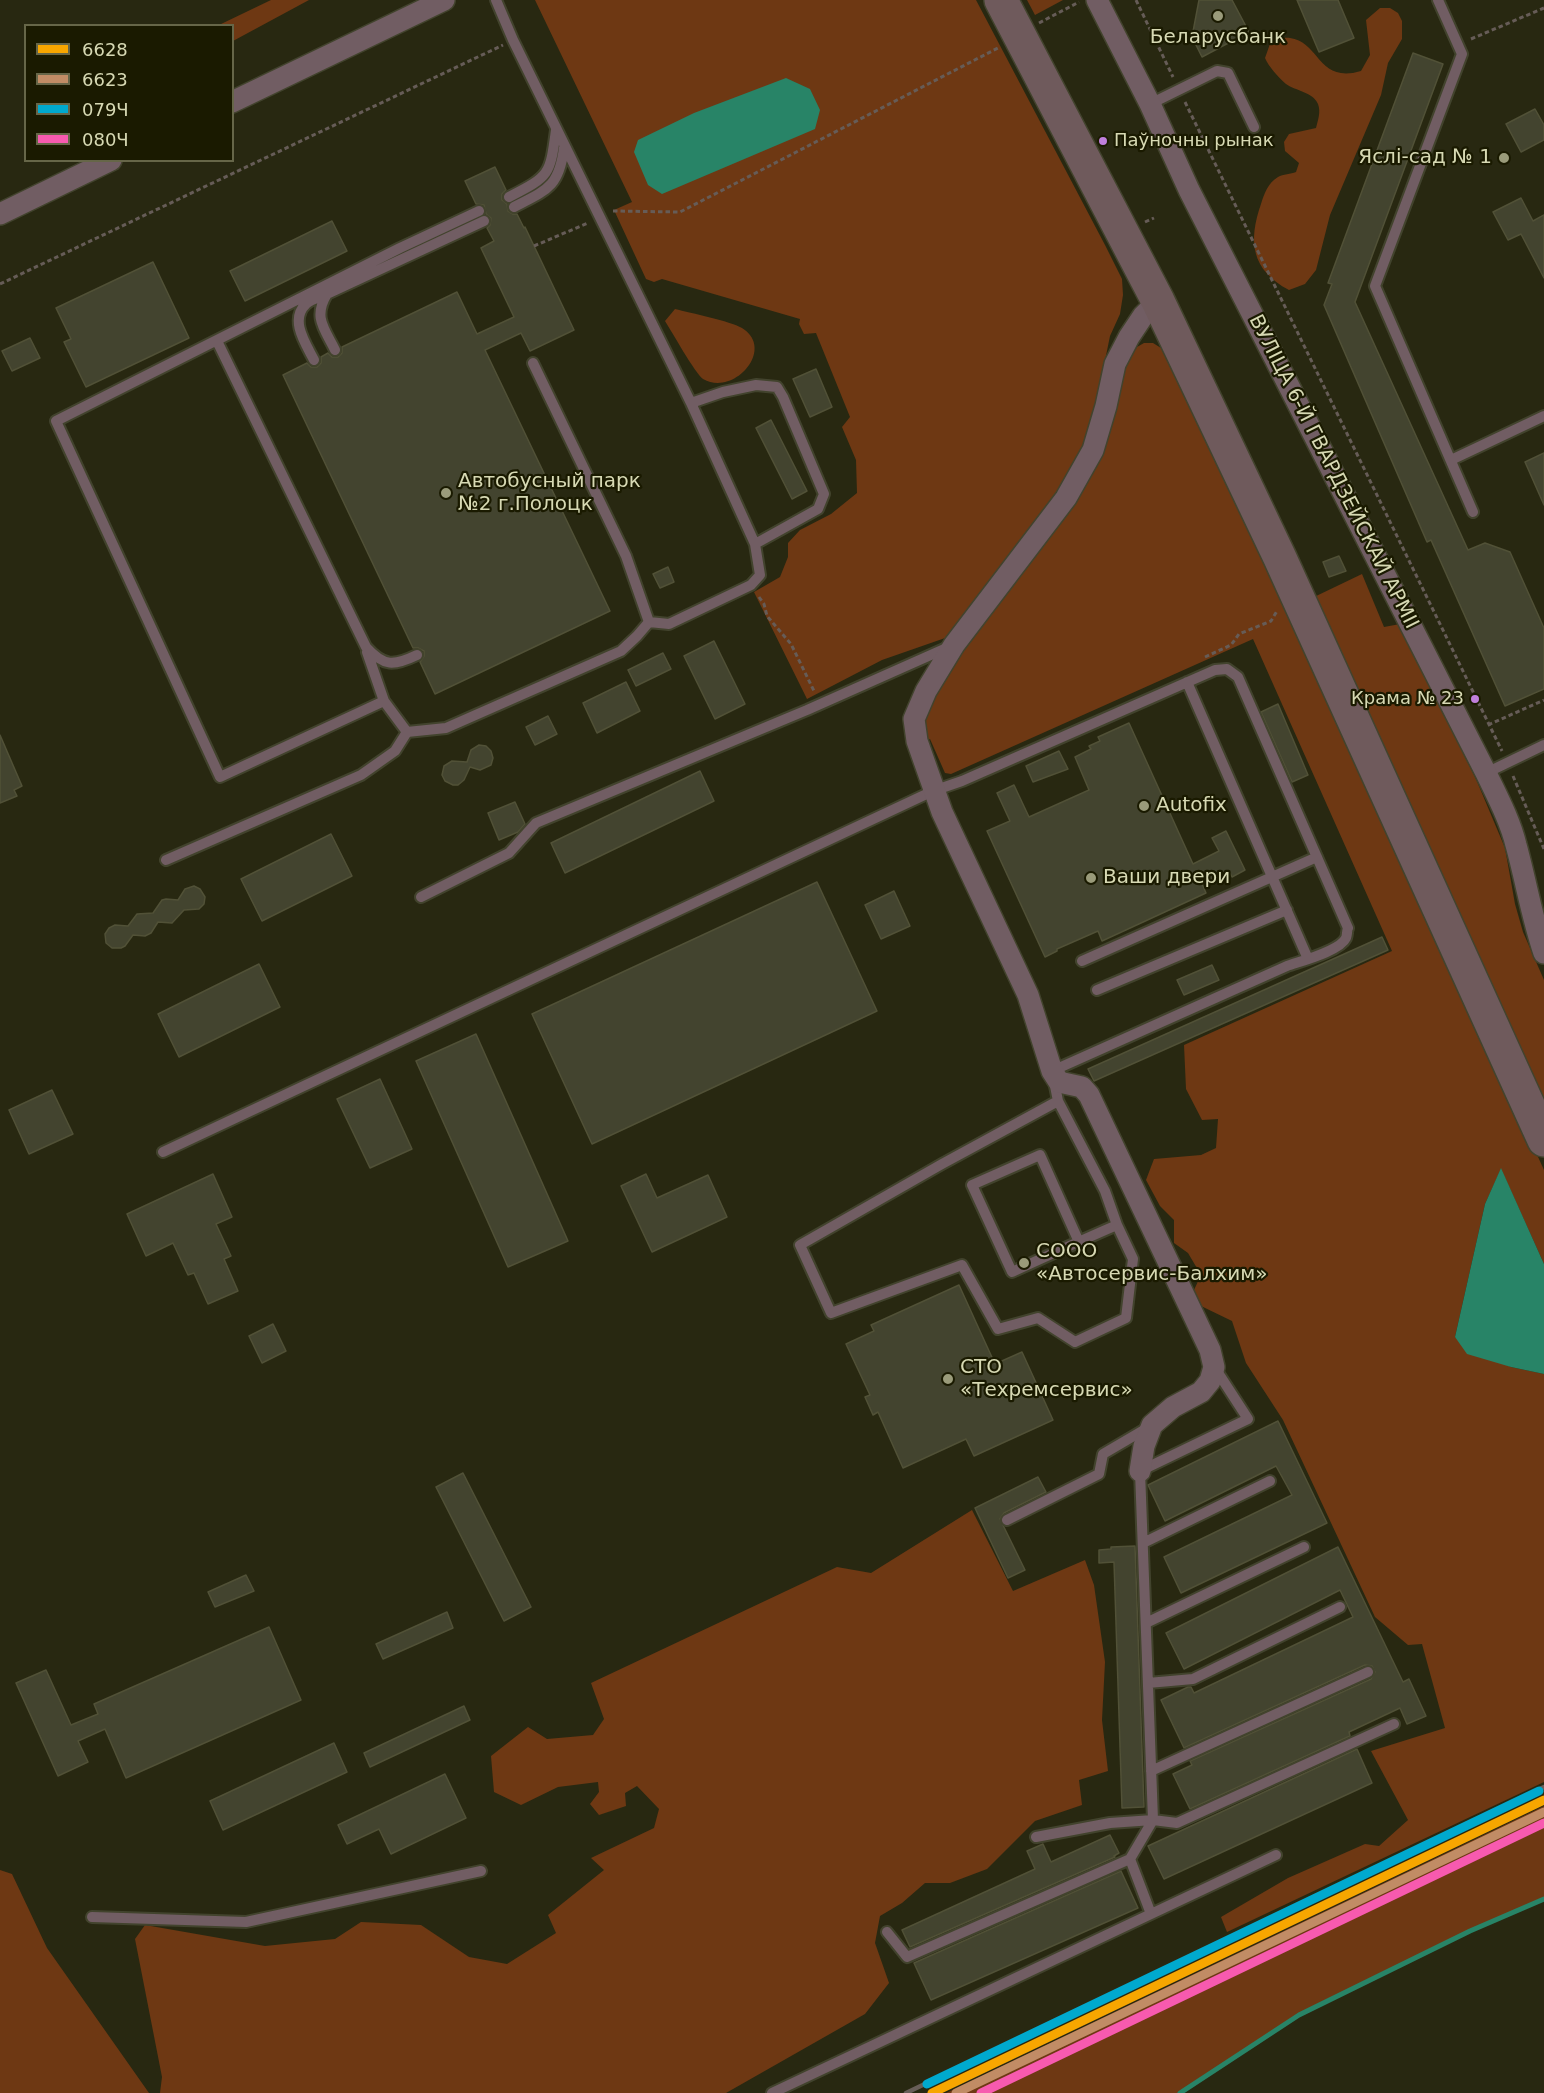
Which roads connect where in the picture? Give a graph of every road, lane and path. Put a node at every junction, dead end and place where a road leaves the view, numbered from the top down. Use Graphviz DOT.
graph roads {
  1 [pos="444,0"];
  2 [pos="496,0"];
  3 [pos="1001,0"];
  4 [pos="1083,0"];
  5 [pos="1097,0"];
  6 [pos="1136,0"];
  7 [pos="1438,0"];
  8 [pos="1544,8"];
  9 [pos="1019,33"];
  10 [pos="513,40"];
  11 [pos="1458,45"];
  12 [pos="1179,89"];
  13 [pos="234,101"];
  14 [pos="1150,104"];
  15 [pos="1254,127"];
  16 [pos="556,129"];
  17 [pos="564,147"];
  18 [pos="107,162"];
  19 [pos="0,214"];
  20 [pos="598,218"];
  21 [pos="1154,218"];
  22 [pos="1143,223"];
  23 [pos="534,246"];
  24 [pos="0,284"];
  25 [pos="327,294"];
  26 [pos="1158,302"];
  27 [pos="217,341"];
  28 [pos="335,350"];
  29 [pos="314,360"];
  30 [pos="533,363"];
  31 [pos="691,403"];
  32 [pos="1544,416"];
  33 [pos="1451,460"];
  34 [pos="1473,512"];
  35 [pos="755,544"];
  36 [pos="751,585"];
  37 [pos="1278,605"];
  38 [pos="649,622"];
  39 [pos="954,645"];
  40 [pos="366,647"];
  41 [pos="417,656"];
  42 [pos="1200,659"];
  43 [pos="1186,682"];
  44 [pos="1544,700"];
  45 [pos="384,701"];
  46 [pos="819,702"];
  47 [pos="1488,725"];
  48 [pos="407,732"];
  49 [pos="1544,746"];
  50 [pos="1508,763"];
  51 [pos="1486,773"];
  52 [pos="933,791"];
  53 [pos="1544,849"];
  54 [pos="1317,857"];
  55 [pos="166,860"];
  56 [pos="1272,876"];
  57 [pos="421,897"];
  58 [pos="1287,910"];
  59 [pos="1544,953"];
  60 [pos="1308,959"];
  61 [pos="1082,961"];
  62 [pos="1097,990"];
  63 [pos="1052,1071"];
  64 [pos="1058,1101"];
  65 [pos="1544,1140"];
  66 [pos="163,1152"];
  67 [pos="1117,1224"];
  68 [pos="1079,1242"];
  69 [pos="1214,1367"];
  70 [pos="1152,1425"];
  71 [pos="1140,1471"];
  72 [pos="1270,1481"];
  73 [pos="1007,1520"];
  74 [pos="1143,1543"];
  75 [pos="1304,1547"];
  76 [pos="1340,1607"];
  77 [pos="1146,1623"];
  78 [pos="1368,1672"];
  79 [pos="1148,1683"];
  80 [pos="1394,1724"];
  81 [pos="1151,1771"];
  82 [pos="1154,1820"];
  83 [pos="1036,1837"];
  84 [pos="1276,1855"];
  85 [pos="1130,1859"];
  86 [pos="481,1871"];
  87 [pos="1151,1914"];
  88 [pos="92,1917"];
  89 [pos="887,1932"];
  90 [pos="772,2093"];
  1 -- 13 [label="street"];
  2 -- 10 [label="lane"];
  3 -- 9 [label="main road"];
  4 -- 9 [label="path"];
  5 -- 14 [label="street, ВУЛІЦА 6-Й ГВАРДЗЕЙСКАЙ АРМІІ"];
  6 -- 12 [label="path"];
  7 -- 11 [label="lane"];
  8 -- 11 [label="path"];
  9 -- 20 [label="path"];
  9 -- 26 [label="main road"];
  10 -- 16 [label="lane"];
  10 -- 24 [label="path"];
  11 -- 33 [label="lane"];
  12 -- 14 [label="lane"];
  12 -- 15 [label="lane"];
  12 -- 47 [label="path"];
  14 -- 51 [label="street, ВУЛІЦА 6-Й ГВАРДЗЕЙСКАЙ АРМІІ"];
  16 -- 17 [label="lane"];
  16 -- 17 [label="lane"];
  17 -- 20 [label="lane"];
  18 -- 19 [label="street"];
  20 -- 23 [label="path"];
  20 -- 31 [label="lane"];
  21 -- 22 [label="path"];
  25 -- 27 [label="lane"];
  25 -- 28 [label="lane"];
  25 -- 29 [label="lane"];
  26 -- 39 [label="street"];
  26 -- 65 [label="main road"];
  27 -- 40 [label="lane"];
  27 -- 45 [label="lane"];
  30 -- 38 [label="lane"];
  31 -- 35 [label="lane"];
  31 -- 35 [label="lane"];
  32 -- 33 [label="lane"];
  33 -- 34 [label="lane"];
  35 -- 36 [label="lane"];
  36 -- 38 [label="lane"];
  36 -- 46 [label="path"];
  37 -- 42 [label="path"];
  38 -- 48 [label="lane"];
  39 -- 46 [label="lane"];
  39 -- 52 [label="street"];
  40 -- 41 [label="lane"];
  40 -- 45 [label="lane"];
  43 -- 52 [label="lane"];
  43 -- 54 [label="lane"];
  43 -- 56 [label="lane"];
  44 -- 47 [label="path"];
  45 -- 48 [label="lane"];
  46 -- 57 [label="lane"];
  47 -- 50 [label="path"];
  48 -- 55 [label="lane"];
  49 -- 50 [label="lane"];
  50 -- 51 [label="lane"];
  50 -- 53 [label="path"];
  51 -- 59 [label="street, ВУЛІЦА 6-Й ГВАРДЗЕЙСКАЙ АРМІІ"];
  52 -- 63 [label="street"];
  52 -- 66 [label="lane"];
  54 -- 56 [label="lane"];
  54 -- 60 [label="lane"];
  56 -- 58 [label="lane"];
  56 -- 61 [label="lane"];
  58 -- 60 [label="lane"];
  58 -- 62 [label="lane"];
  60 -- 63 [label="lane"];
  63 -- 64 [label="lane"];
  63 -- 69 [label="street"];
  64 -- 67 [label="lane"];
  64 -- 67 [label="lane"];
  67 -- 68 [label="lane"];
  68 -- 68 [label="lane"];
  69 -- 70 [label="street"];
  69 -- 71 [label="lane"];
  70 -- 71 [label="street"];
  70 -- 73 [label="lane"];
  71 -- 74 [label="lane"];
  72 -- 74 [label="lane"];
  74 -- 77 [label="lane"];
  75 -- 77 [label="lane"];
  76 -- 79 [label="lane"];
  77 -- 79 [label="lane"];
  78 -- 81 [label="lane"];
  79 -- 81 [label="lane"];
  80 -- 82 [label="lane"];
  81 -- 82 [label="lane"];
  82 -- 83 [label="lane"];
  82 -- 85 [label="lane"];
  84 -- 87 [label="lane"];
  85 -- 87 [label="lane"];
  85 -- 89 [label="lane"];
  86 -- 88 [label="lane"];
  87 -- 90 [label="lane"];
}
